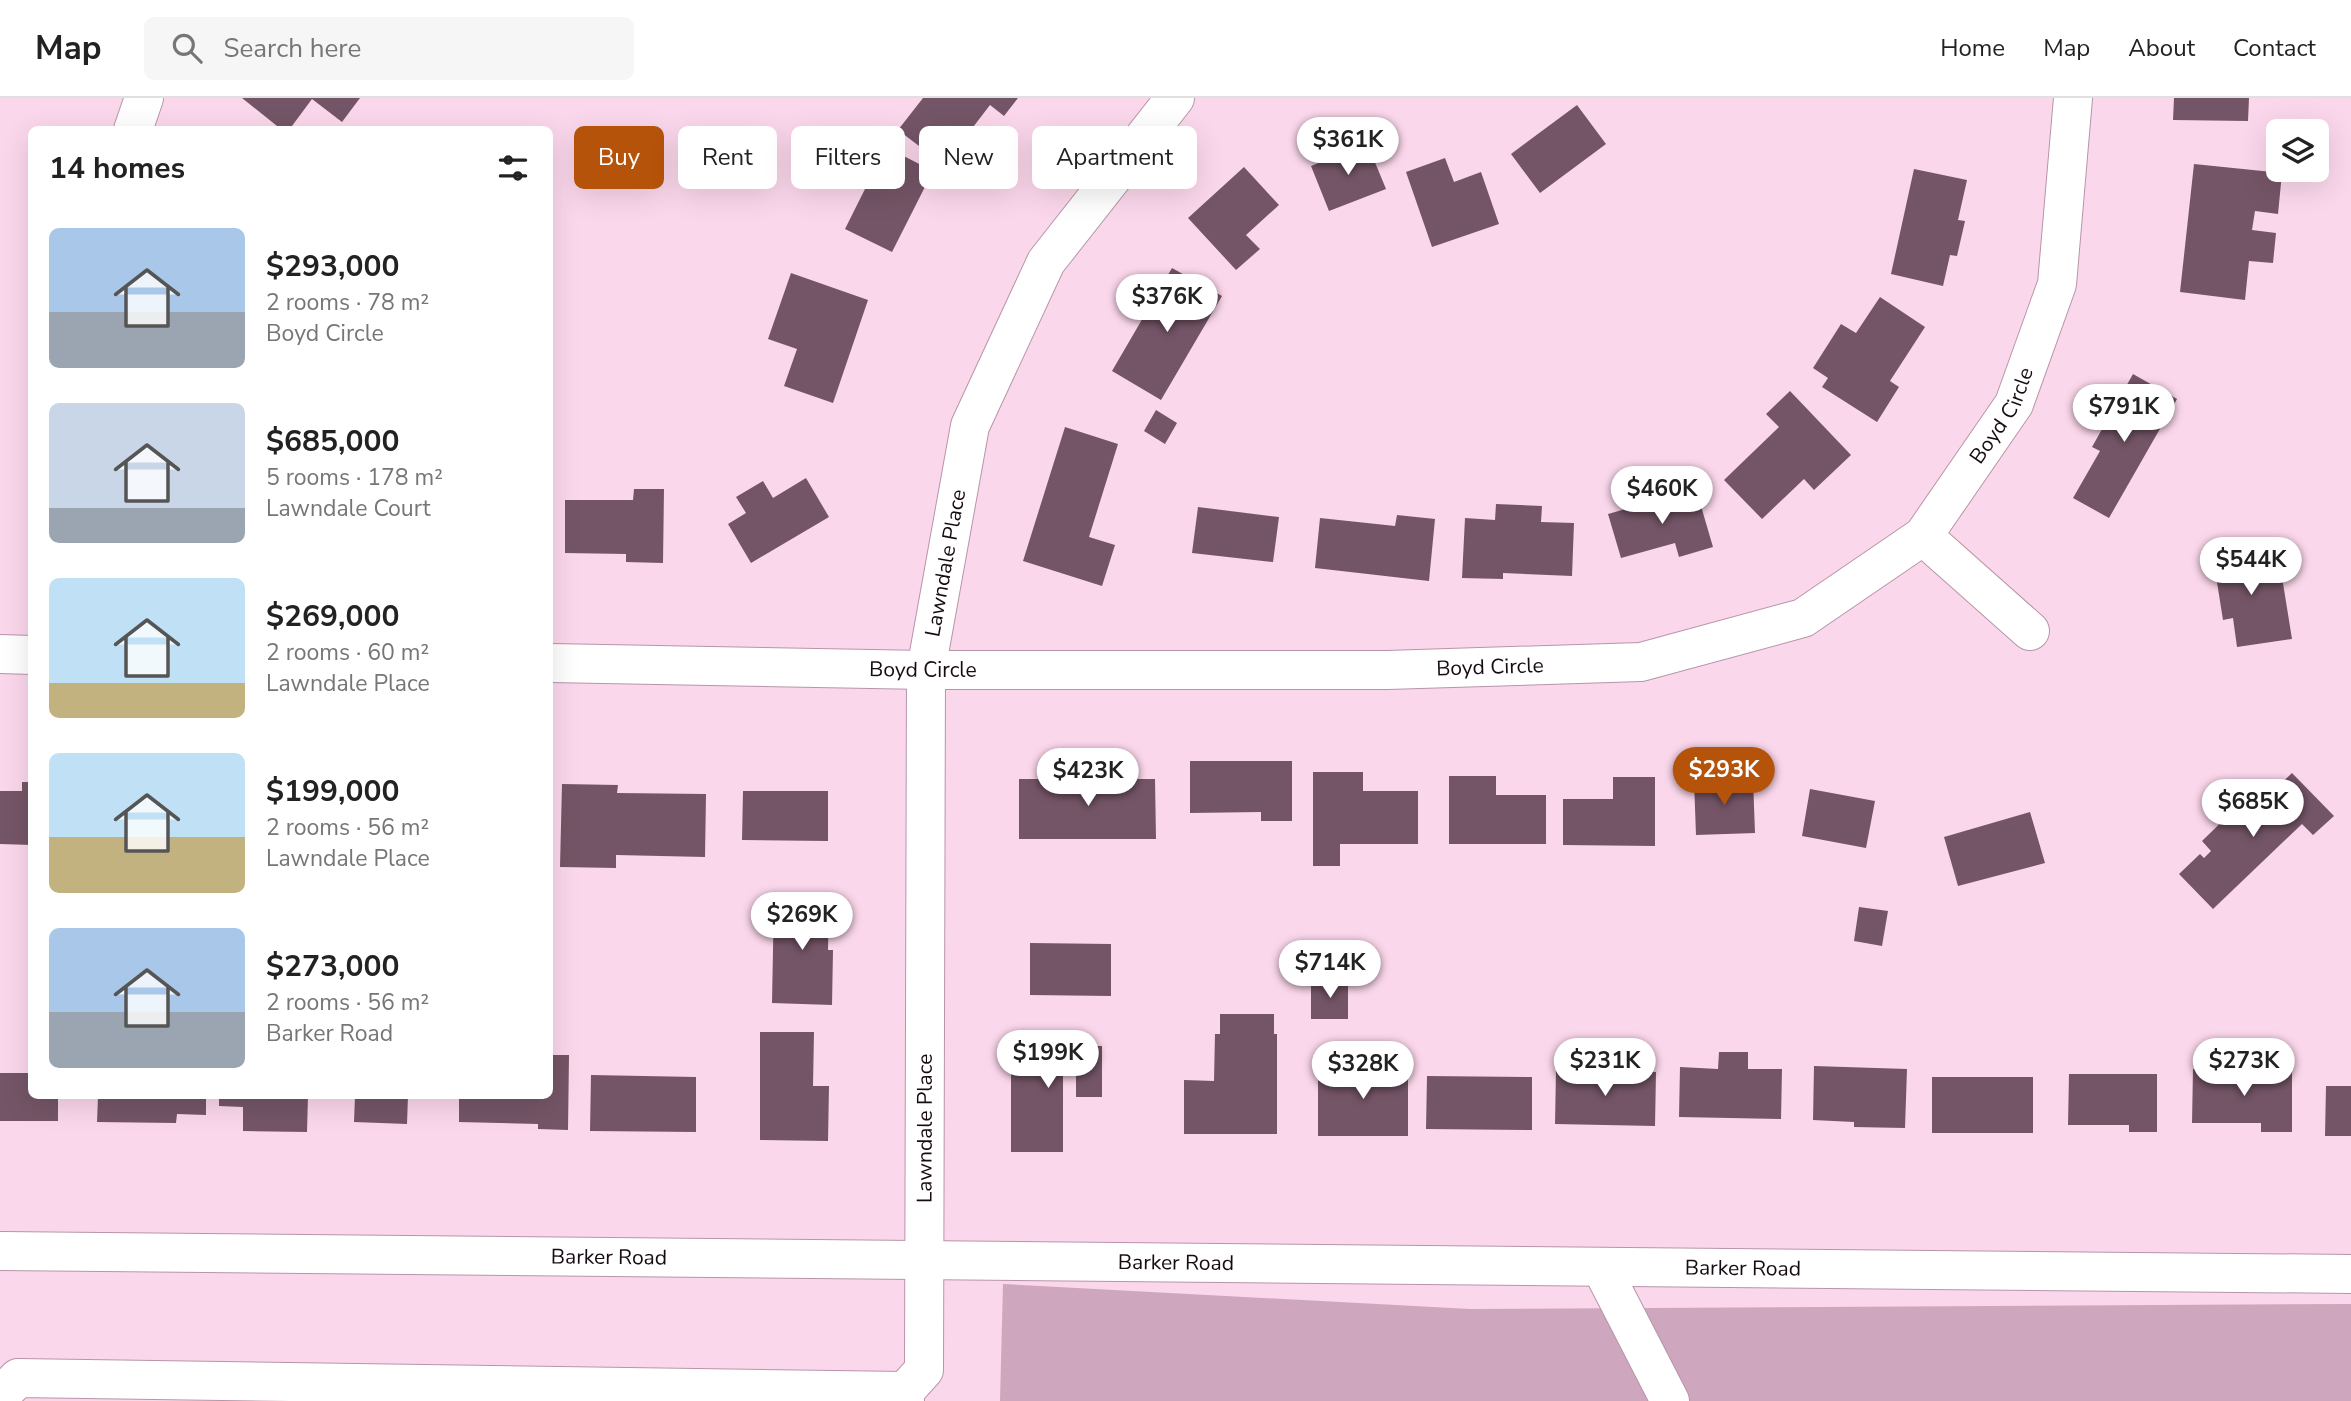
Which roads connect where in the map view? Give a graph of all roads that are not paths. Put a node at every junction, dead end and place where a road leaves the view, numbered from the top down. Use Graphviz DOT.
graph roads {
  1 [pos="144,98"];
  2 [pos="1175,98"];
  3 [pos="2073,98"];
  4 [pos="134,126"];
  5 [pos="1923,536"];
  6 [pos="2031,631"];
  7 [pos="0,654"];
  8 [pos="28,655"];
  9 [pos="553,663"];
  10 [pos="926,670"];
  11 [pos="0,1251"];
  12 [pos="926,1260"];
  13 [pos="1601,1267"];
  14 [pos="2351,1274"];
  15 [pos="0,1396"];
  16 [pos="905,1396"];
  17 [pos="1670,1401"];
  1 -- 4 [label="street"];
  2 -- 10 [label="street, Lawndale Place"];
  3 -- 5 [label="street, Boyd Circle"];
  5 -- 6 [label="street"];
  5 -- 10 [label="street, Boyd Circle"];
  7 -- 8 [label="street"];
  9 -- 10 [label="street, Boyd Circle"];
  10 -- 12 [label="street, Lawndale Place"];
  11 -- 12 [label="street, Barker Road"];
  12 -- 13 [label="street, Barker Road"];
  12 -- 16 [label="street, Lawndale Place"];
  13 -- 14 [label="street, Barker Road"];
  13 -- 17 [label="street"];
  15 -- 16 [label="street"];
}
